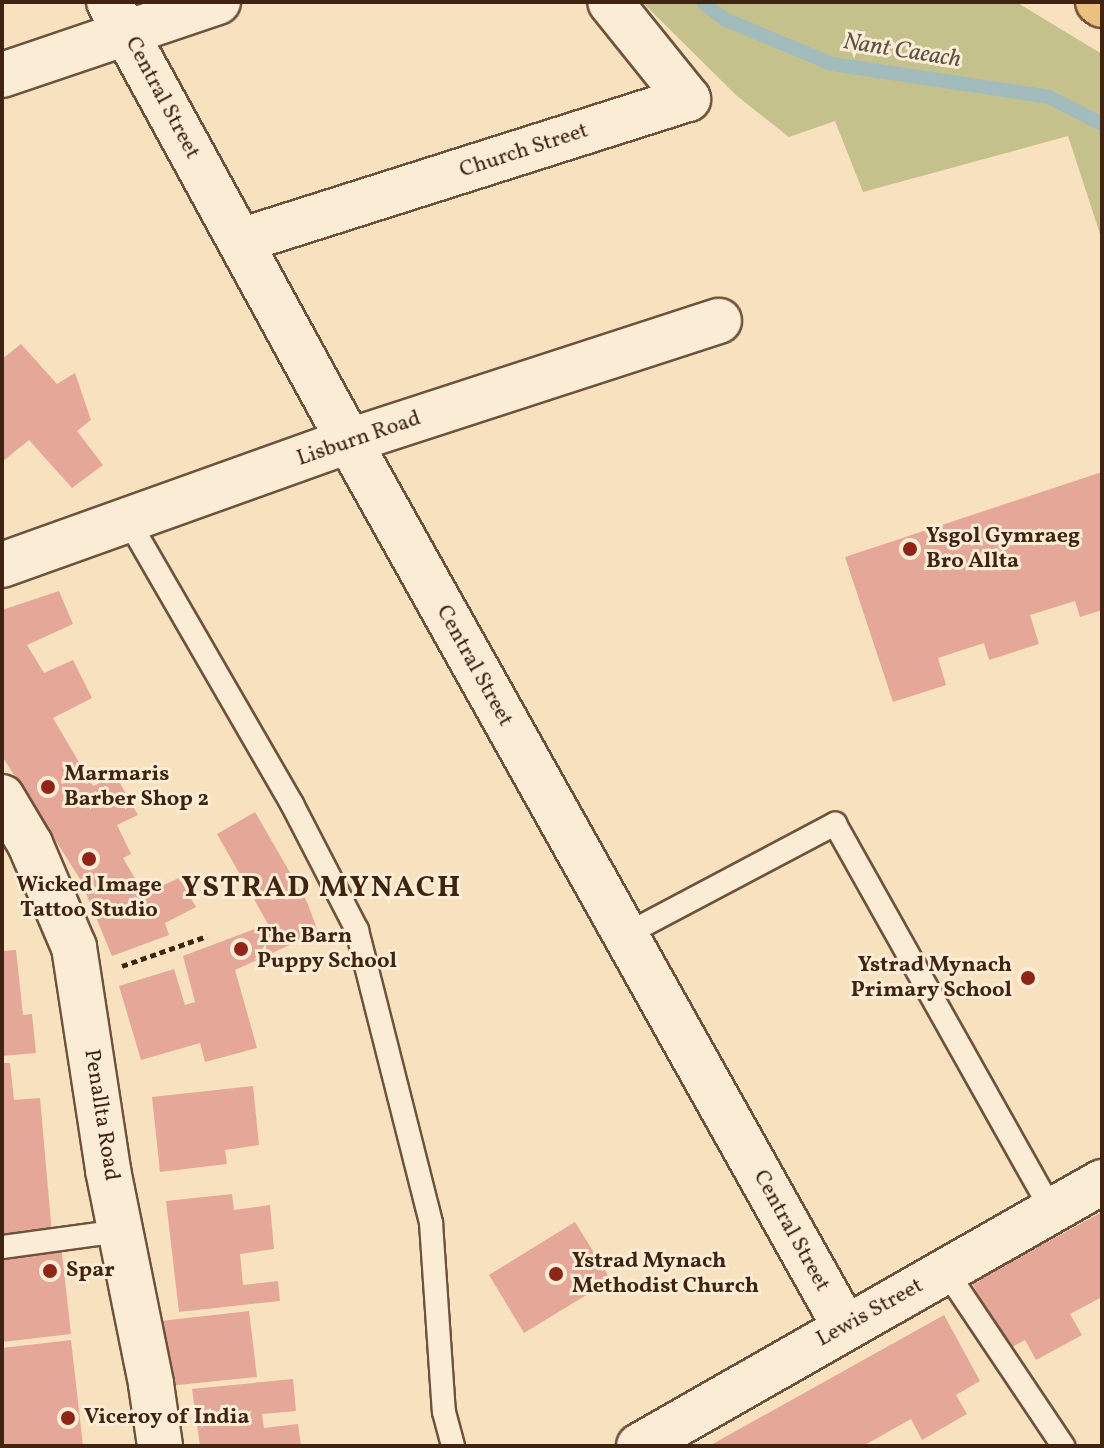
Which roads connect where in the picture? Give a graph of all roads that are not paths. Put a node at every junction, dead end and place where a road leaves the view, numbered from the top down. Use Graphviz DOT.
graph roads {
  1 [pos="218,2"];
  2 [pos="610,2"];
  3 [pos="118,18"];
  4 [pos="2,75"];
  5 [pos="240,241"];
  6 [pos="719,321"];
  7 [pos="349,441"];
  8 [pos="128,520"];
  9 [pos="2,565"];
  10 [pos="2,797"];
  11 [pos="625,935"];
  12 [pos="1102,1182"];
  13 [pos="1052,1211"];
  14 [pos="121,1231"];
  15 [pos="2,1247"];
  16 [pos="946,1271"];
  17 [pos="845,1327"];
  18 [pos="160,1446"];
  19 [pos="453,1446"];
  20 [pos="639,1446"];
  21 [pos="1063,1446"];
  1 -- 3 [label="street"];
  2 -- 5 [label="street, Church Street"];
  3 -- 4 [label="street"];
  3 -- 5 [label="street, Central Street"];
  5 -- 7 [label="street, Central Street"];
  6 -- 7 [label="street, Lisburn Road"];
  7 -- 8 [label="street, Lisburn Road"];
  7 -- 11 [label="street, Central Street"];
  8 -- 9 [label="street, Lisburn Road"];
  8 -- 19 [label="lane"];
  10 -- 14 [label="street, Penallta Road"];
  11 -- 13 [label="lane"];
  11 -- 17 [label="street, Central Street"];
  12 -- 13 [label="street, Lewis Street"];
  13 -- 16 [label="street, Lewis Street"];
  14 -- 15 [label="lane"];
  14 -- 18 [label="street, Penallta Road"];
  16 -- 17 [label="street, Lewis Street"];
  16 -- 21 [label="lane"];
  17 -- 20 [label="street, Lewis Street"];
}
